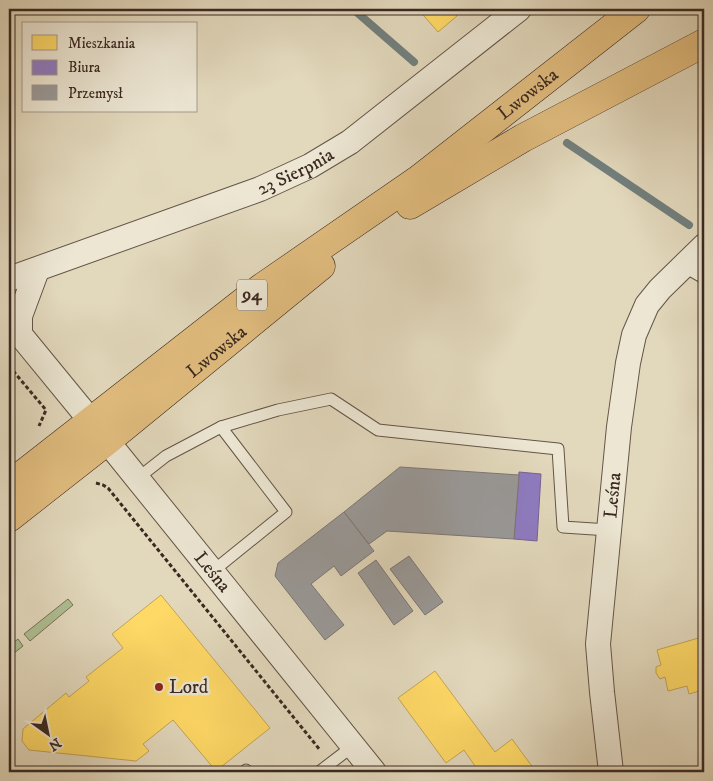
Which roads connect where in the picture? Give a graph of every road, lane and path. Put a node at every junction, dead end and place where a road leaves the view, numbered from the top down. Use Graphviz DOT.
graph roads {
  1 [pos="519,9"];
  2 [pos="636,9"];
  3 [pos="704,43"];
  4 [pos="420,179"];
  5 [pos="348,245"];
  6 [pos="704,246"];
  7 [pos="683,266"];
  8 [pos="37,270"];
  9 [pos="704,278"];
  10 [pos="9,279"];
  11 [pos="15,328"];
  12 [pos="9,366"];
  13 [pos="221,427"];
  14 [pos="99,431"];
  15 [pos="51,452"];
  16 [pos="68,473"];
  17 [pos="138,478"];
  18 [pos="9,485"];
  19 [pos="9,518"];
  20 [pos="608,530"];
  21 [pos="213,571"];
  22 [pos="353,746"];
  23 [pos="330,763"];
  24 [pos="318,772"];
  25 [pos="374,772"];
  26 [pos="611,772"];
  1 -- 8 [label="street, 23 Sierpnia"];
  2 -- 4 [label="main road, Lwowska / 94"];
  3 -- 5 [label="main road"];
  4 -- 5 [label="main road, Lwowska / 94"];
  4 -- 14 [label="main road, Lwowska / 94"];
  5 -- 14 [label="main road, Lwowska / 94"];
  6 -- 7 [label="street, Leśna"];
  7 -- 9 [label="lane"];
  7 -- 20 [label="street, Leśna"];
  8 -- 10 [label="street, 23 Sierpnia"];
  8 -- 11 [label="street"];
  11 -- 14 [label="street, Leśna"];
  12 -- 15 [label="path"];
  13 -- 17 [label="lane"];
  13 -- 20 [label="lane"];
  13 -- 21 [label="lane"];
  14 -- 15 [label="main road, Lwowska / 94"];
  14 -- 16 [label="main road, Lwowska / 94"];
  14 -- 17 [label="street, Leśna"];
  15 -- 18 [label="main road, Lwowska / 94"];
  16 -- 19 [label="main road, Lwowska / 94"];
  16 -- 23 [label="path"];
  17 -- 21 [label="street, Leśna"];
  20 -- 26 [label="street, Leśna"];
  21 -- 22 [label="street, Leśna"];
  22 -- 23 [label="lane"];
  22 -- 25 [label="street, Leśna"];
  23 -- 24 [label="lane"];
}
